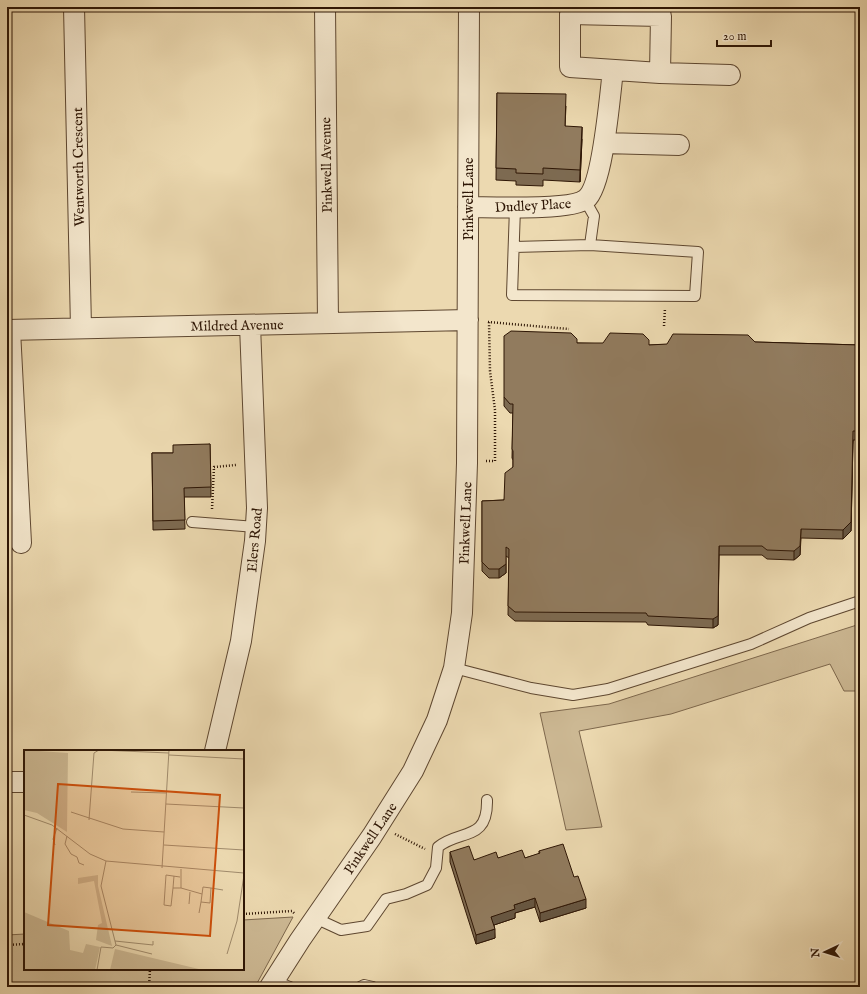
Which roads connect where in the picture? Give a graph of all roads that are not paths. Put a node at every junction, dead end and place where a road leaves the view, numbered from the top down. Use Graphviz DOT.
graph roads {
  1 [pos="74,7"];
  2 [pos="325,7"];
  3 [pos="469,7"];
  4 [pos="570,10"];
  5 [pos="613,70"];
  6 [pos="660,73"];
  7 [pos="730,75"];
  8 [pos="604,143"];
  9 [pos="679,145"];
  10 [pos="585,200"];
  11 [pos="468,207"];
  12 [pos="515,208"];
  13 [pos="590,245"];
  14 [pos="514,247"];
  15 [pos="468,320"];
  16 [pos="328,323"];
  17 [pos="250,325"];
  18 [pos="81,328"];
  19 [pos="8,330"];
  20 [pos="192,522"];
  21 [pos="256,527"];
  22 [pos="21,544"];
  23 [pos="860,601"];
  24 [pos="454,668"];
  25 [pos="215,750"];
  26 [pos="7,782"];
  27 [pos="24,782"];
  28 [pos="487,800"];
  29 [pos="313,922"];
  30 [pos="278,985"];
  31 [pos="360,987"];
  32 [pos="373,987"];
  1 -- 18 [label="street, Wentworth Crescent"];
  2 -- 16 [label="street, Pinkwell Avenue"];
  3 -- 11 [label="street, Pinkwell Lane"];
  4 -- 5 [label="street"];
  4 -- 6 [label="street"];
  5 -- 6 [label="street"];
  5 -- 8 [label="street, Dudley Place"];
  6 -- 7 [label="street"];
  8 -- 9 [label="street"];
  8 -- 10 [label="street, Dudley Place"];
  10 -- 12 [label="street, Dudley Place"];
  10 -- 13 [label="lane"];
  11 -- 12 [label="street, Dudley Place"];
  11 -- 15 [label="street, Pinkwell Lane"];
  12 -- 14 [label="lane"];
  13 -- 14 [label="lane"];
  13 -- 14 [label="lane"];
  15 -- 16 [label="street, Mildred Avenue"];
  15 -- 24 [label="street, Pinkwell Lane"];
  16 -- 17 [label="street, Mildred Avenue"];
  17 -- 18 [label="street, Mildred Avenue"];
  17 -- 21 [label="street, Elers Road"];
  18 -- 19 [label="street, Mildred Avenue"];
  19 -- 22 [label="street"];
  20 -- 21 [label="lane"];
  21 -- 25 [label="street, Elers Road"];
  23 -- 24 [label="lane"];
  24 -- 29 [label="street, Pinkwell Lane"];
  26 -- 27 [label="street"];
  28 -- 29 [label="lane"];
  29 -- 30 [label="street, Pinkwell Lane"];
  31 -- 32 [label="lane"];
}
